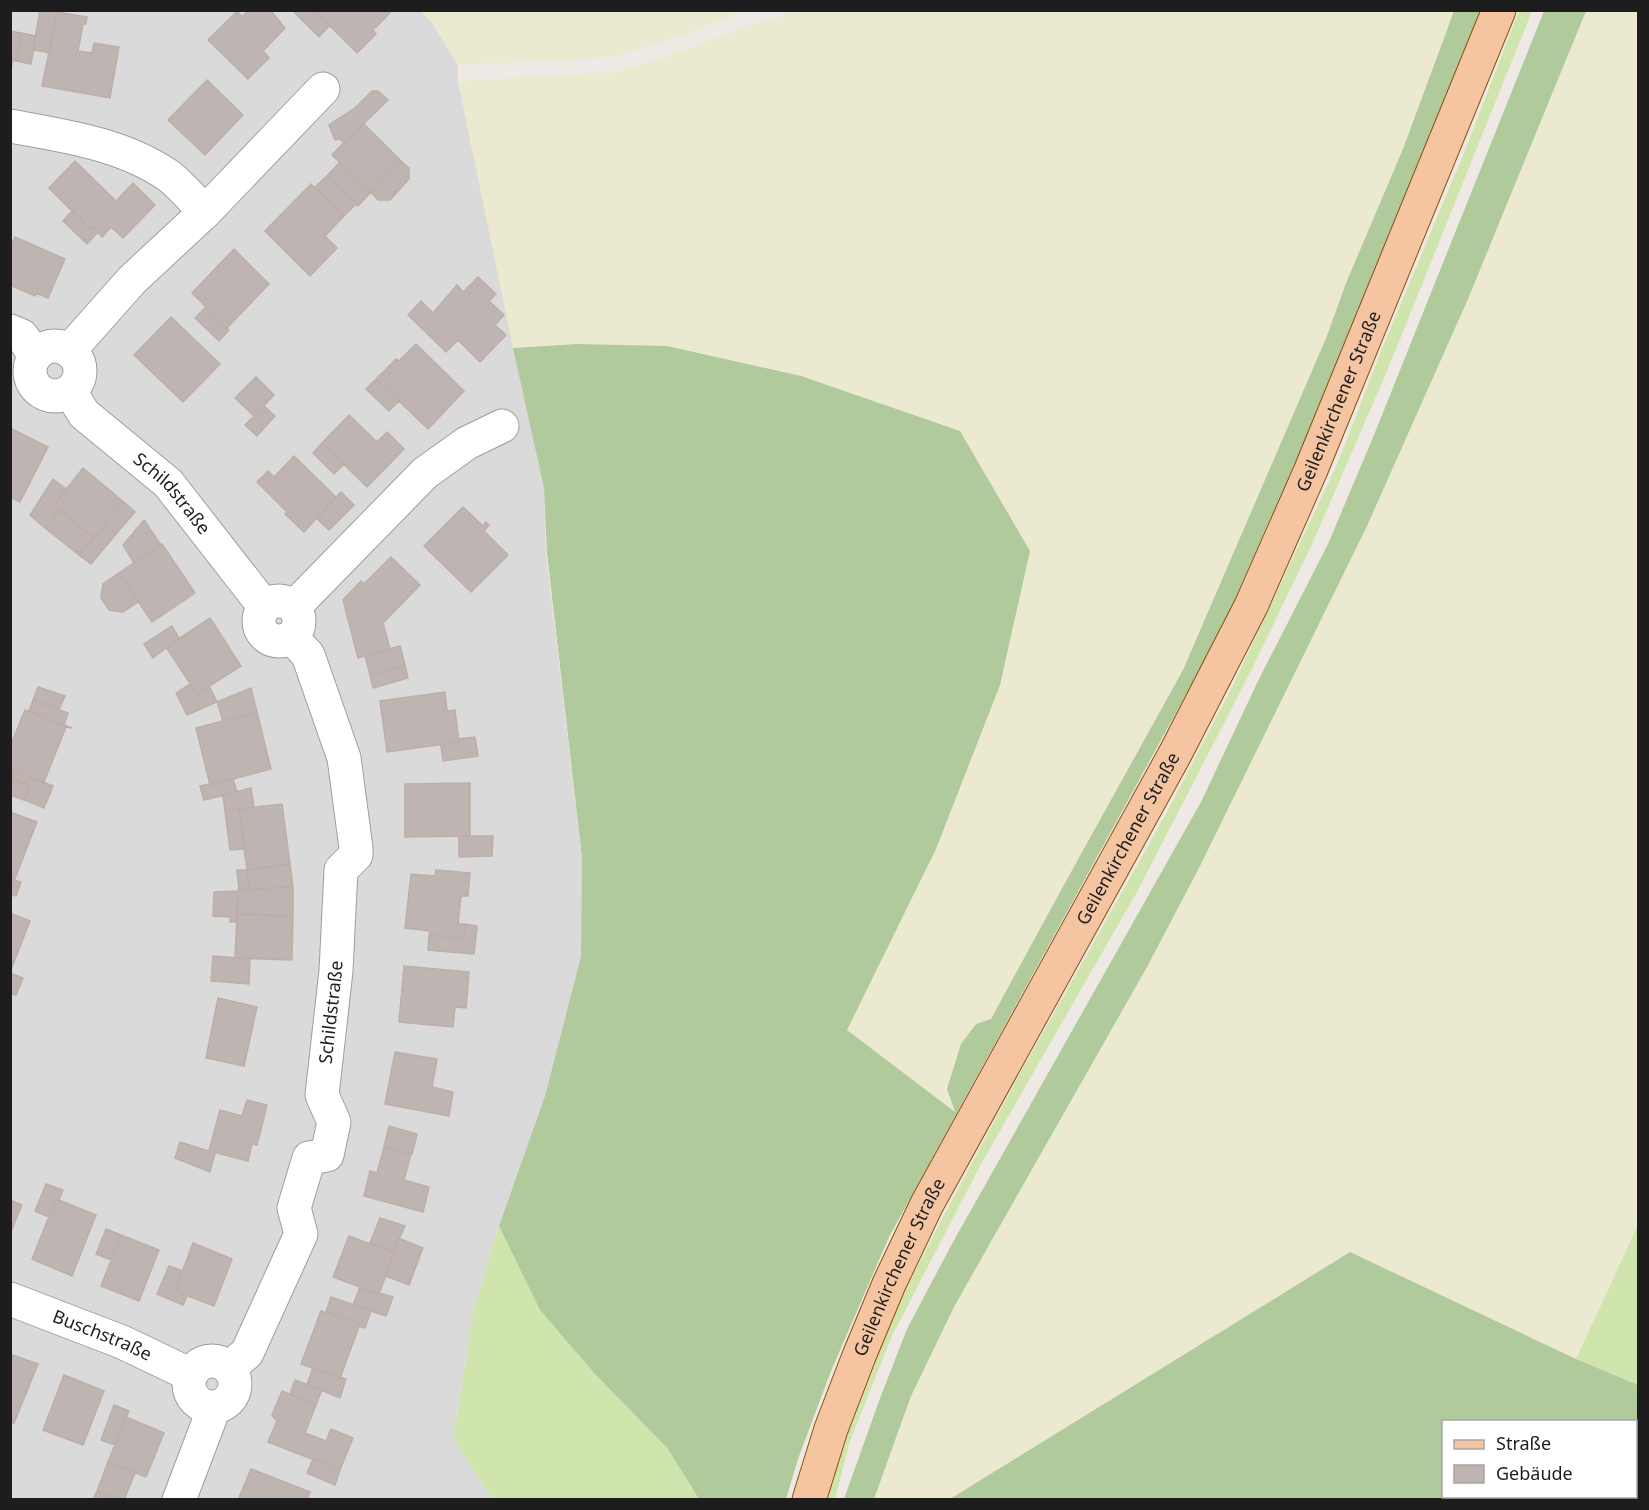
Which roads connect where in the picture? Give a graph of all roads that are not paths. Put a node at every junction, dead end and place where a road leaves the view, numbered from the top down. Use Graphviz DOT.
graph roads {
  1 [pos="1499,10"];
  2 [pos="323,88"];
  3 [pos="10,126"];
  4 [pos="206,212"];
  5 [pos="10,331"];
  6 [pos="69,351"];
  7 [pos="35,356"];
  8 [pos="70,391"];
  9 [pos="502,426"];
  10 [pos="284,617"];
  11 [pos="10,1299"];
  12 [pos="229,1368"];
  13 [pos="191,1375"];
  14 [pos="214,1408"];
  15 [pos="179,1500"];
  16 [pos="808,1500"];
  1 -- 16 [label="main road, Geilenkirchener Straße"];
  2 -- 4 [label="street"];
  3 -- 4 [label="street"];
  4 -- 6 [label="street"];
  5 -- 7 [label="street"];
  6 -- 7 [label="street"];
  6 -- 8 [label="street"];
  7 -- 8 [label="street"];
  8 -- 10 [label="street, Schildstraße"];
  9 -- 10 [label="street"];
  10 -- 12 [label="street, Schildstraße"];
  11 -- 13 [label="street, Buschstraße"];
  12 -- 13 [label="street"];
  12 -- 14 [label="street"];
  13 -- 14 [label="street"];
  14 -- 15 [label="street"];
}
